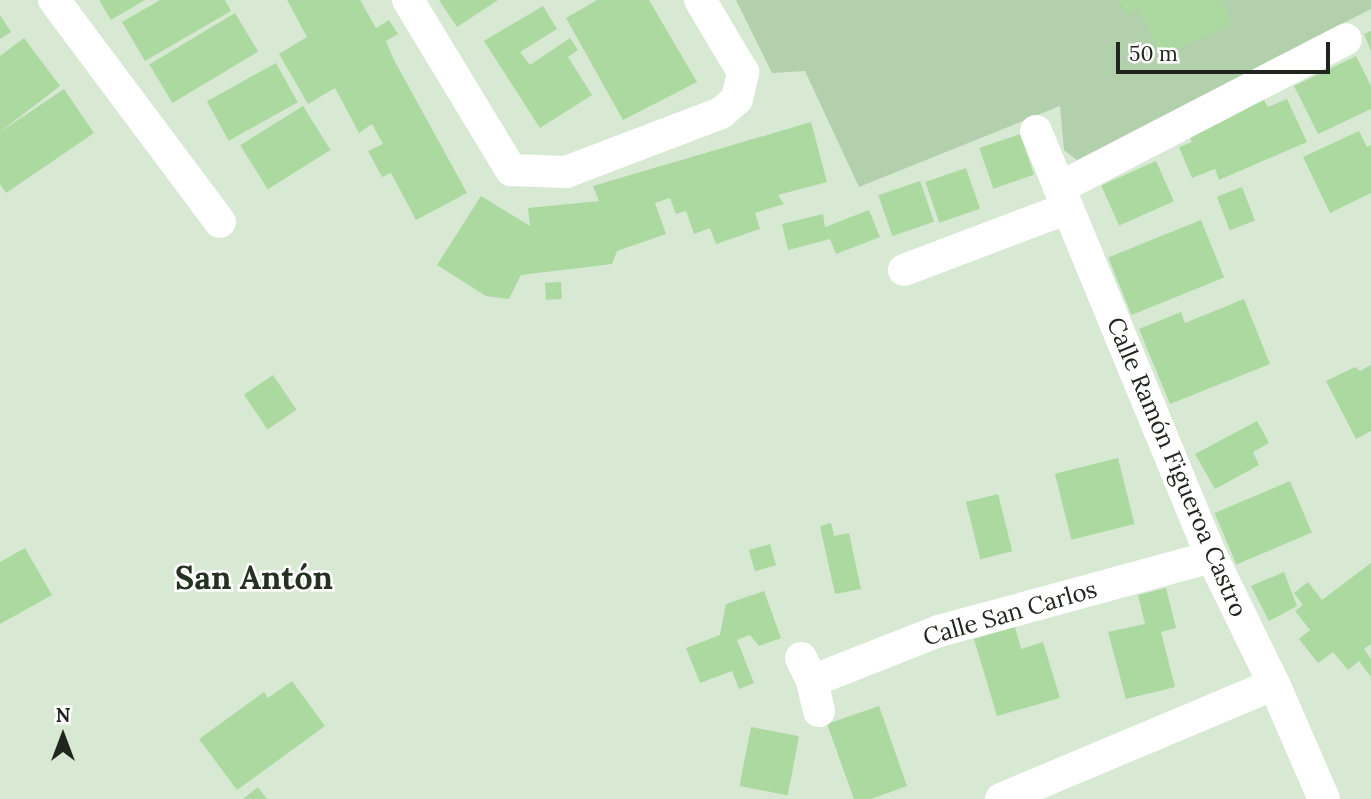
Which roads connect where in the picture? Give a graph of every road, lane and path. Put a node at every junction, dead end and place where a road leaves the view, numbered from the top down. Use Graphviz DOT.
graph roads {
  1 [pos="54,0"];
  2 [pos="408,0"];
  3 [pos="700,0"];
  4 [pos="1346,39"];
  5 [pos="1036,131"];
  6 [pos="1064,198"];
  7 [pos="220,222"];
  8 [pos="904,270"];
  9 [pos="1212,557"];
  10 [pos="810,684"];
  11 [pos="1274,684"];
  12 [pos="1001,799"];
  13 [pos="1324,799"];
  1 -- 7 [label="street"];
  2 -- 3 [label="street"];
  4 -- 6 [label="street"];
  5 -- 6 [label="street, Calle Ramón Figueroa Castro"];
  6 -- 8 [label="street"];
  6 -- 9 [label="street, Calle Ramón Figueroa Castro"];
  9 -- 10 [label="street, Calle San Carlos"];
  9 -- 11 [label="street, Calle Ramón Figueroa Castro"];
  11 -- 12 [label="street"];
  11 -- 13 [label="street, Calle Ramón Figueroa Castro"];
}
